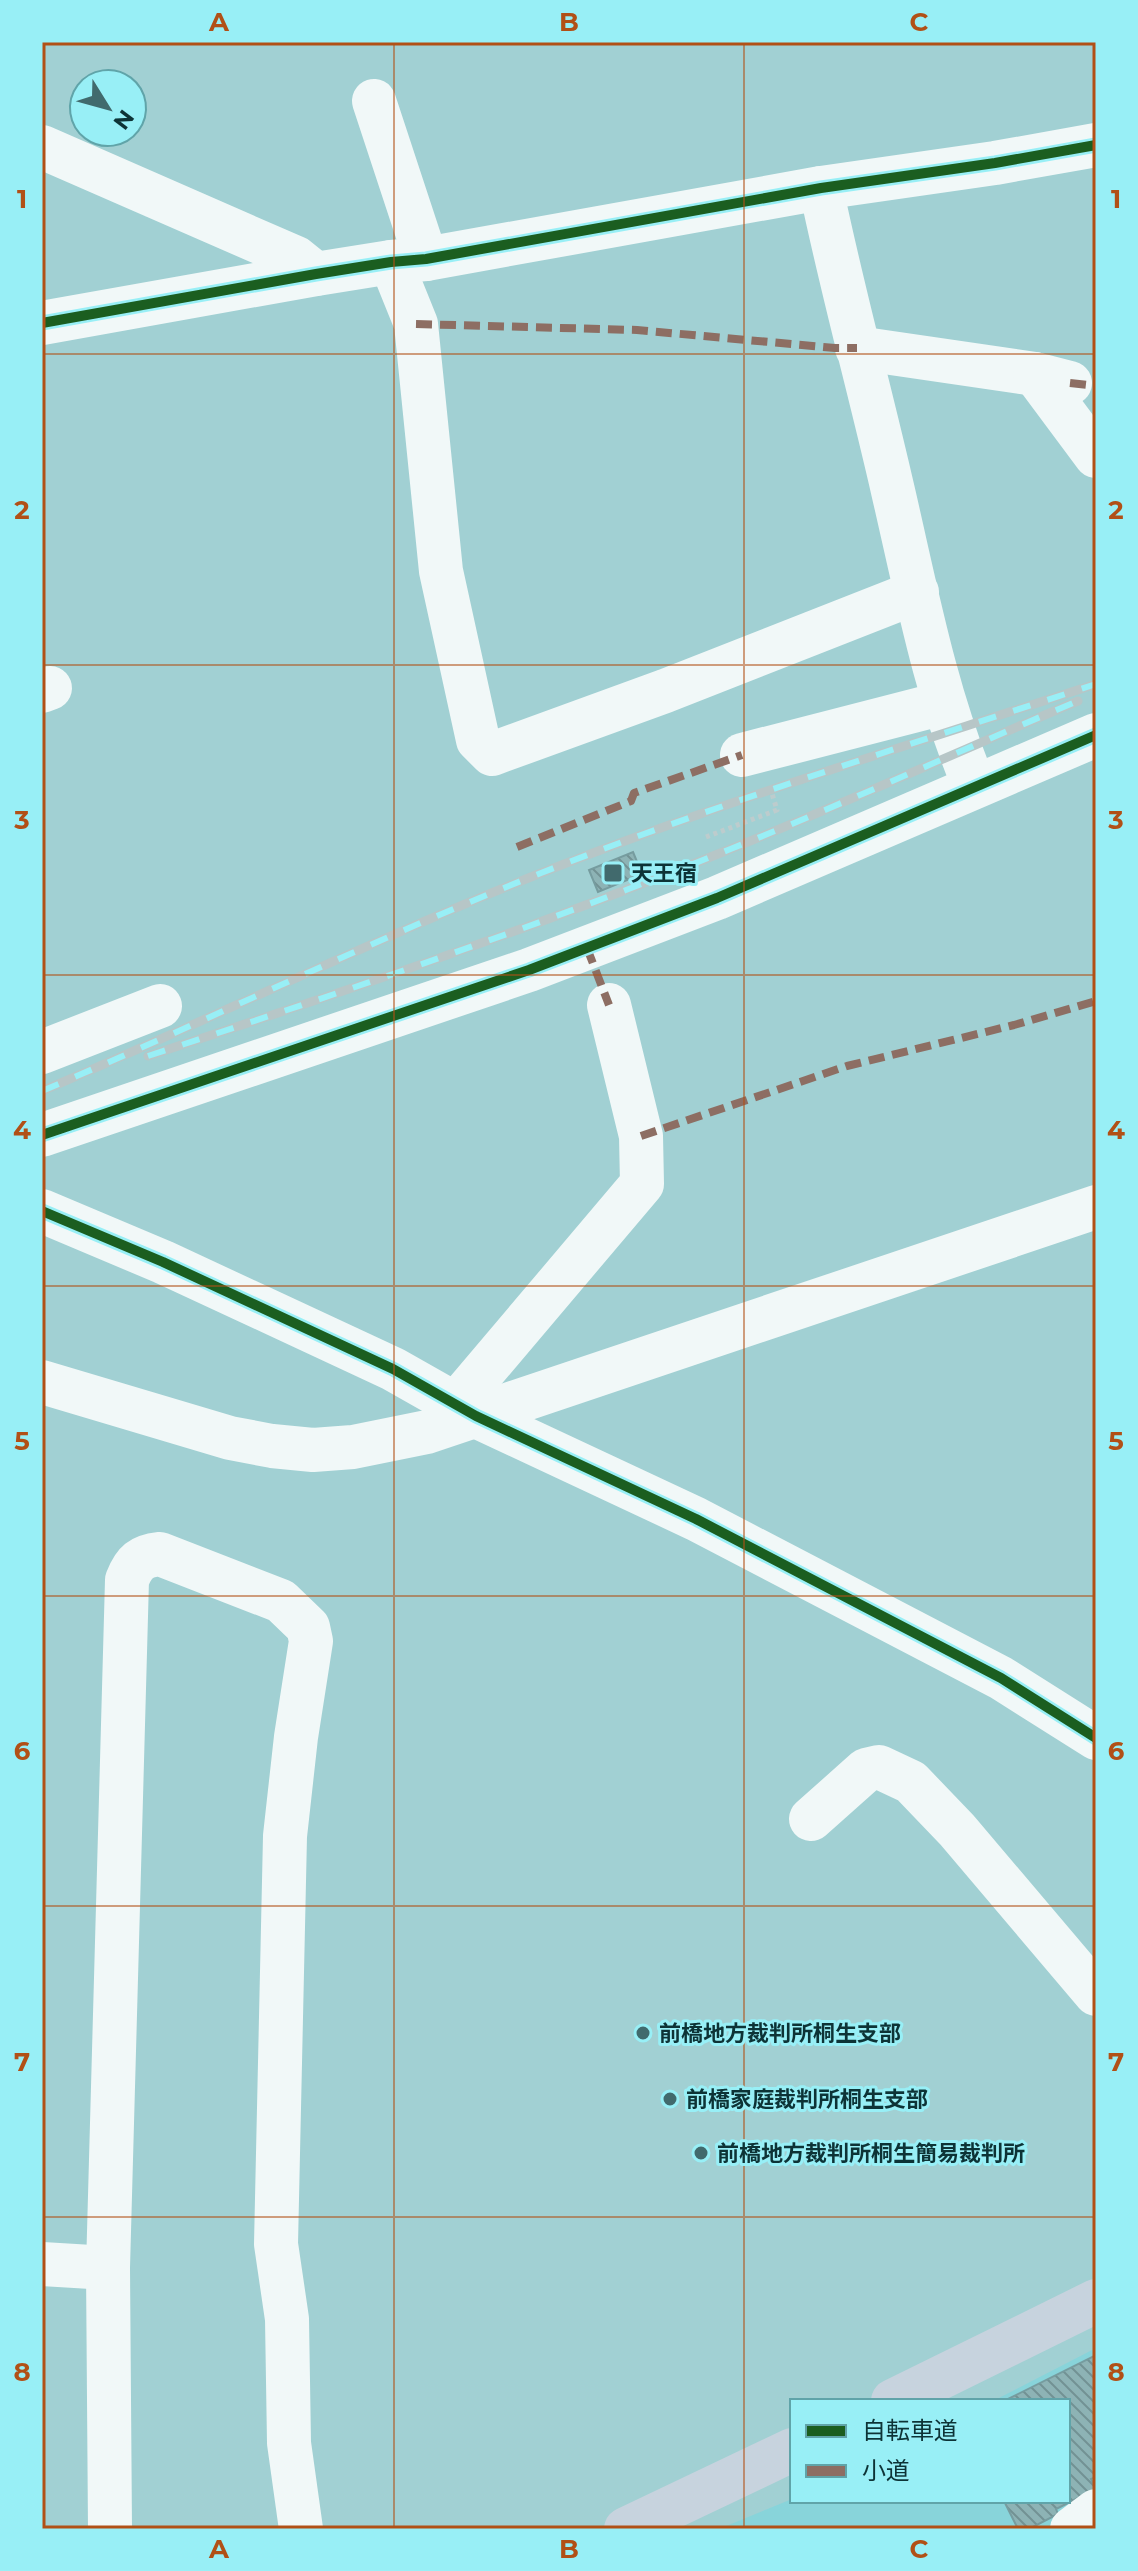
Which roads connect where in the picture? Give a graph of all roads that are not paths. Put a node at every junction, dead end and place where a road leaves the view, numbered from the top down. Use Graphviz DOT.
graph roads {
  1 [pos="374,101"];
  2 [pos="1096,145"];
  3 [pos="42,147"];
  4 [pos="821,188"];
  5 [pos="408,260"];
  6 [pos="316,274"];
  7 [pos="42,323"];
  8 [pos="857,348"];
  9 [pos="1096,456"];
  10 [pos="917,592"];
  11 [pos="944,703"];
  12 [pos="1096,735"];
  13 [pos="742,755"];
  14 [pos="974,785"];
  15 [pos="609,1005"];
  16 [pos="160,1006"];
  17 [pos="47,1037"];
  18 [pos="42,1135"];
  19 [pos="1096,1207"];
  20 [pos="42,1211"];
  21 [pos="42,1382"];
  22 [pos="465,1411"];
  23 [pos="1096,1738"];
  24 [pos="811,1819"];
  25 [pos="1096,1994"];
  26 [pos="42,2264"];
  27 [pos="108,2268"];
  28 [pos="1096,2301"];
  29 [pos="897,2399"];
  30 [pos="790,2451"];
  31 [pos="1096,2511"];
  32 [pos="630,2528"];
  33 [pos="110,2529"];
  34 [pos="301,2529"];
  35 [pos="1072,2529"];
  1 -- 5 [label="street"];
  2 -- 4 [label="street"];
  3 -- 6 [label="street"];
  4 -- 5 [label="street"];
  4 -- 8 [label="street"];
  5 -- 6 [label="street"];
  5 -- 10 [label="street"];
  6 -- 7 [label="street"];
  8 -- 9 [label="street"];
  8 -- 10 [label="street"];
  10 -- 11 [label="street"];
  11 -- 13 [label="street"];
  11 -- 14 [label="street"];
  12 -- 14 [label="street"];
  14 -- 18 [label="street"];
  15 -- 22 [label="street"];
  16 -- 17 [label="street"];
  19 -- 22 [label="street"];
  20 -- 22 [label="street"];
  21 -- 22 [label="street"];
  22 -- 23 [label="street"];
  24 -- 25 [label="street"];
  26 -- 27 [label="street"];
  27 -- 33 [label="street"];
  27 -- 34 [label="street"];
  28 -- 29 [label="highway"];
  30 -- 32 [label="highway"];
  31 -- 35 [label="street"];
}
